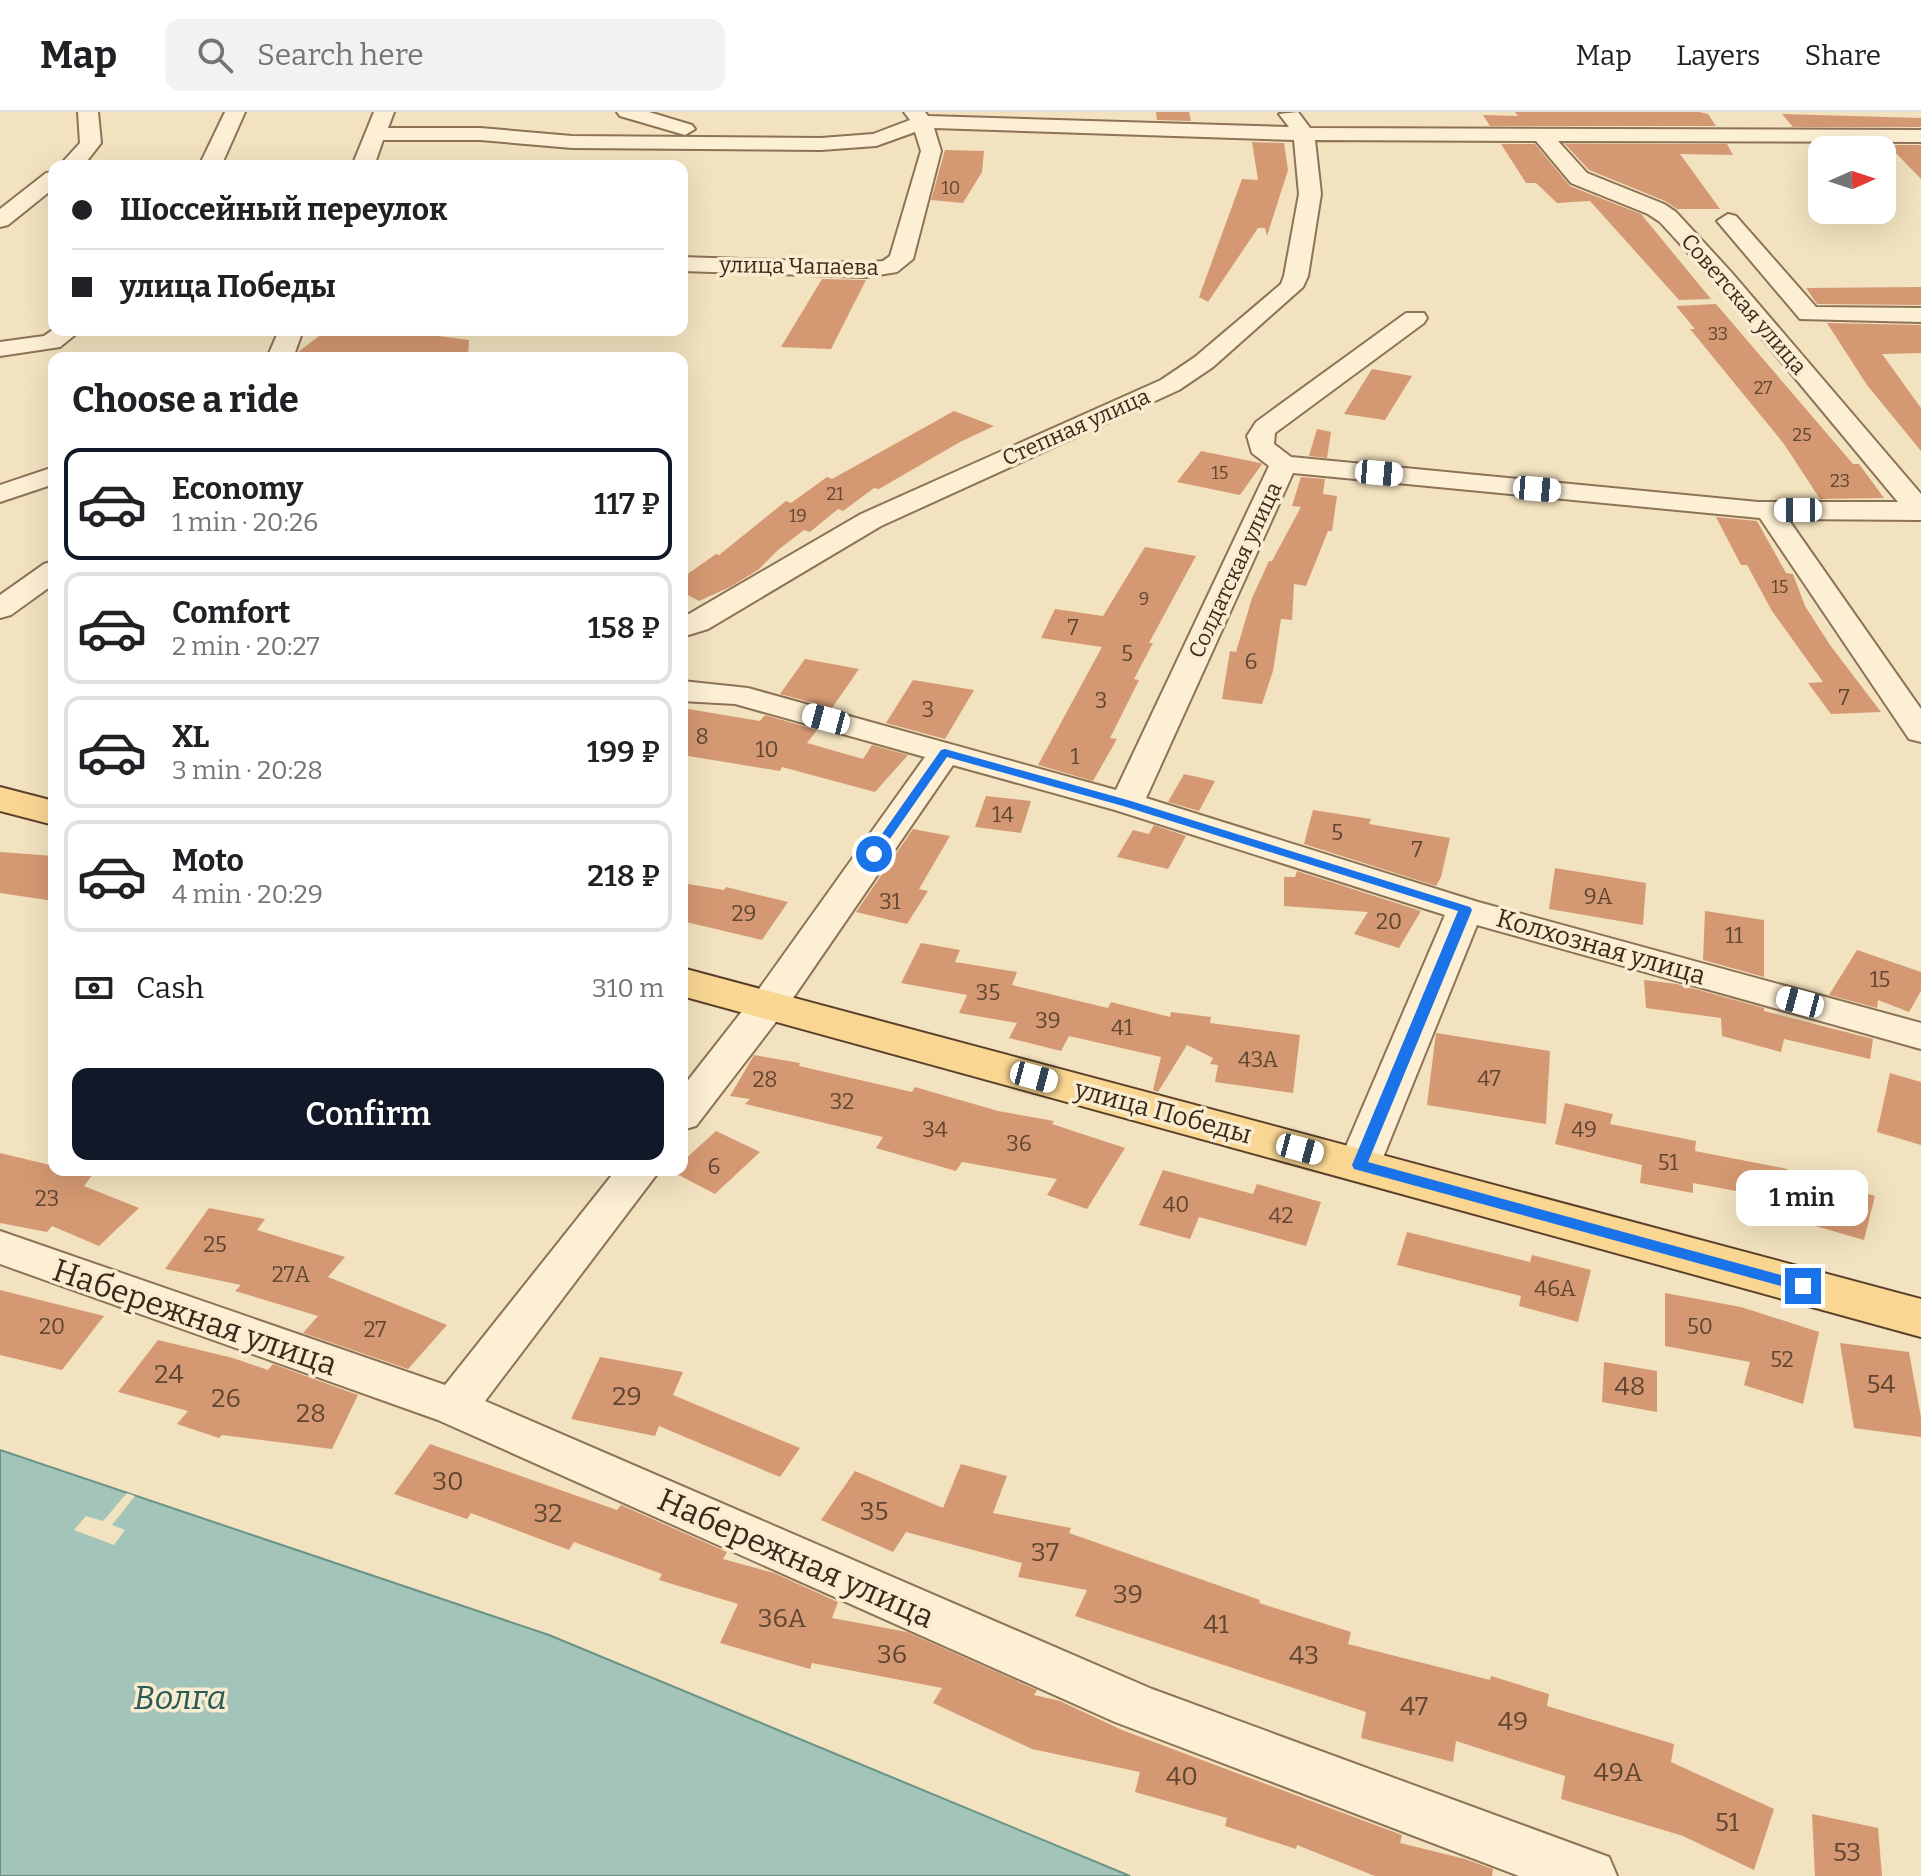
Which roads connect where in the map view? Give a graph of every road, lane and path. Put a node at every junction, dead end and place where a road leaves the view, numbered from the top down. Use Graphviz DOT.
graph roads {
  1 [pos="88,112"];
  2 [pos="235,112"];
  3 [pos="384,112"];
  4 [pos="627,112"];
  5 [pos="1287,112"];
  6 [pos="1459,112"];
  7 [pos="532,117"];
  8 [pos="605,117"];
  9 [pos="918,117"];
  10 [pos="648,119"];
  11 [pos="1478,132"];
  12 [pos="1540,133"];
  13 [pos="375,134"];
  14 [pos="480,134"];
  15 [pos="1304,134"];
  16 [pos="1921,136"];
  17 [pos="736,143"];
  18 [pos="77,160"];
  19 [pos="213,160"];
  20 [pos="365,160"];
  21 [pos="48,183"];
  22 [pos="0,220"];
  23 [pos="1728,221"];
  24 [pos="688,264"];
  25 [pos="1809,314"];
  26 [pos="1921,315"];
  27 [pos="1415,318"];
  28 [pos="60,336"];
  29 [pos="0,349"];
  30 [pos="1816,387"];
  31 [pos="1284,464"];
  32 [pos="48,477"];
  33 [pos="0,494"];
  34 [pos="1768,510"];
  35 [pos="1920,512"];
  36 [pos="48,574"];
  37 [pos="0,609"];
  38 [pos="688,626"];
  39 [pos="688,691"];
  40 [pos="1921,732"];
  41 [pos="945,753"];
  42 [pos="0,799"];
  43 [pos="1127,803"];
  44 [pos="48,811"];
  45 [pos="1465,910"];
  46 [pos="688,984"];
  47 [pos="768,1005"];
  48 [pos="1921,1036"];
  49 [pos="688,1108"];
  50 [pos="1359,1165"];
  51 [pos="634,1176"];
  52 [pos="0,1247"];
  53 [pos="1921,1318"];
  54 [pos="454,1407"];
  55 [pos="1589,1876"];
  1 -- 18 [label="street"];
  2 -- 19 [label="street"];
  3 -- 13 [label="street"];
  4 -- 10 [label="street"];
  5 -- 15 [label="street"];
  6 -- 11 [label="street"];
  7 -- 14 [label="street"];
  8 -- 10 [label="street"];
  9 -- 15 [label="street"];
  9 -- 17 [label="street"];
  9 -- 24 [label="street, улица Чапаева"];
  10 -- 17 [label="street"];
  11 -- 12 [label="street"];
  11 -- 15 [label="street"];
  12 -- 16 [label="street"];
  12 -- 30 [label="street, Советская улица"];
  13 -- 14 [label="street"];
  13 -- 20 [label="street"];
  14 -- 17 [label="street"];
  15 -- 38 [label="street, Степная улица"];
  21 -- 22 [label="street"];
  23 -- 25 [label="street"];
  25 -- 26 [label="street"];
  25 -- 30 [label="street"];
  27 -- 31 [label="street, Солдатская улица"];
  28 -- 29 [label="street"];
  30 -- 35 [label="street, Советская улица"];
  31 -- 34 [label="street"];
  31 -- 43 [label="street, Солдатская улица"];
  32 -- 33 [label="street"];
  34 -- 35 [label="street"];
  34 -- 40 [label="street"];
  36 -- 37 [label="street"];
  39 -- 41 [label="street, Колхозная улица"];
  41 -- 43 [label="street, Колхозная улица"];
  41 -- 47 [label="street"];
  42 -- 44 [label="main road"];
  43 -- 45 [label="street, Колхозная улица"];
  45 -- 48 [label="street, Колхозная улица"];
  45 -- 50 [label="street"];
  46 -- 47 [label="main road, улица Победы"];
  47 -- 49 [label="street"];
  47 -- 50 [label="main road, улица Победы"];
  50 -- 53 [label="main road, улица Победы"];
  51 -- 54 [label="street"];
  52 -- 54 [label="street, Набережная улица"];
  54 -- 55 [label="street, Набережная улица"];
}
